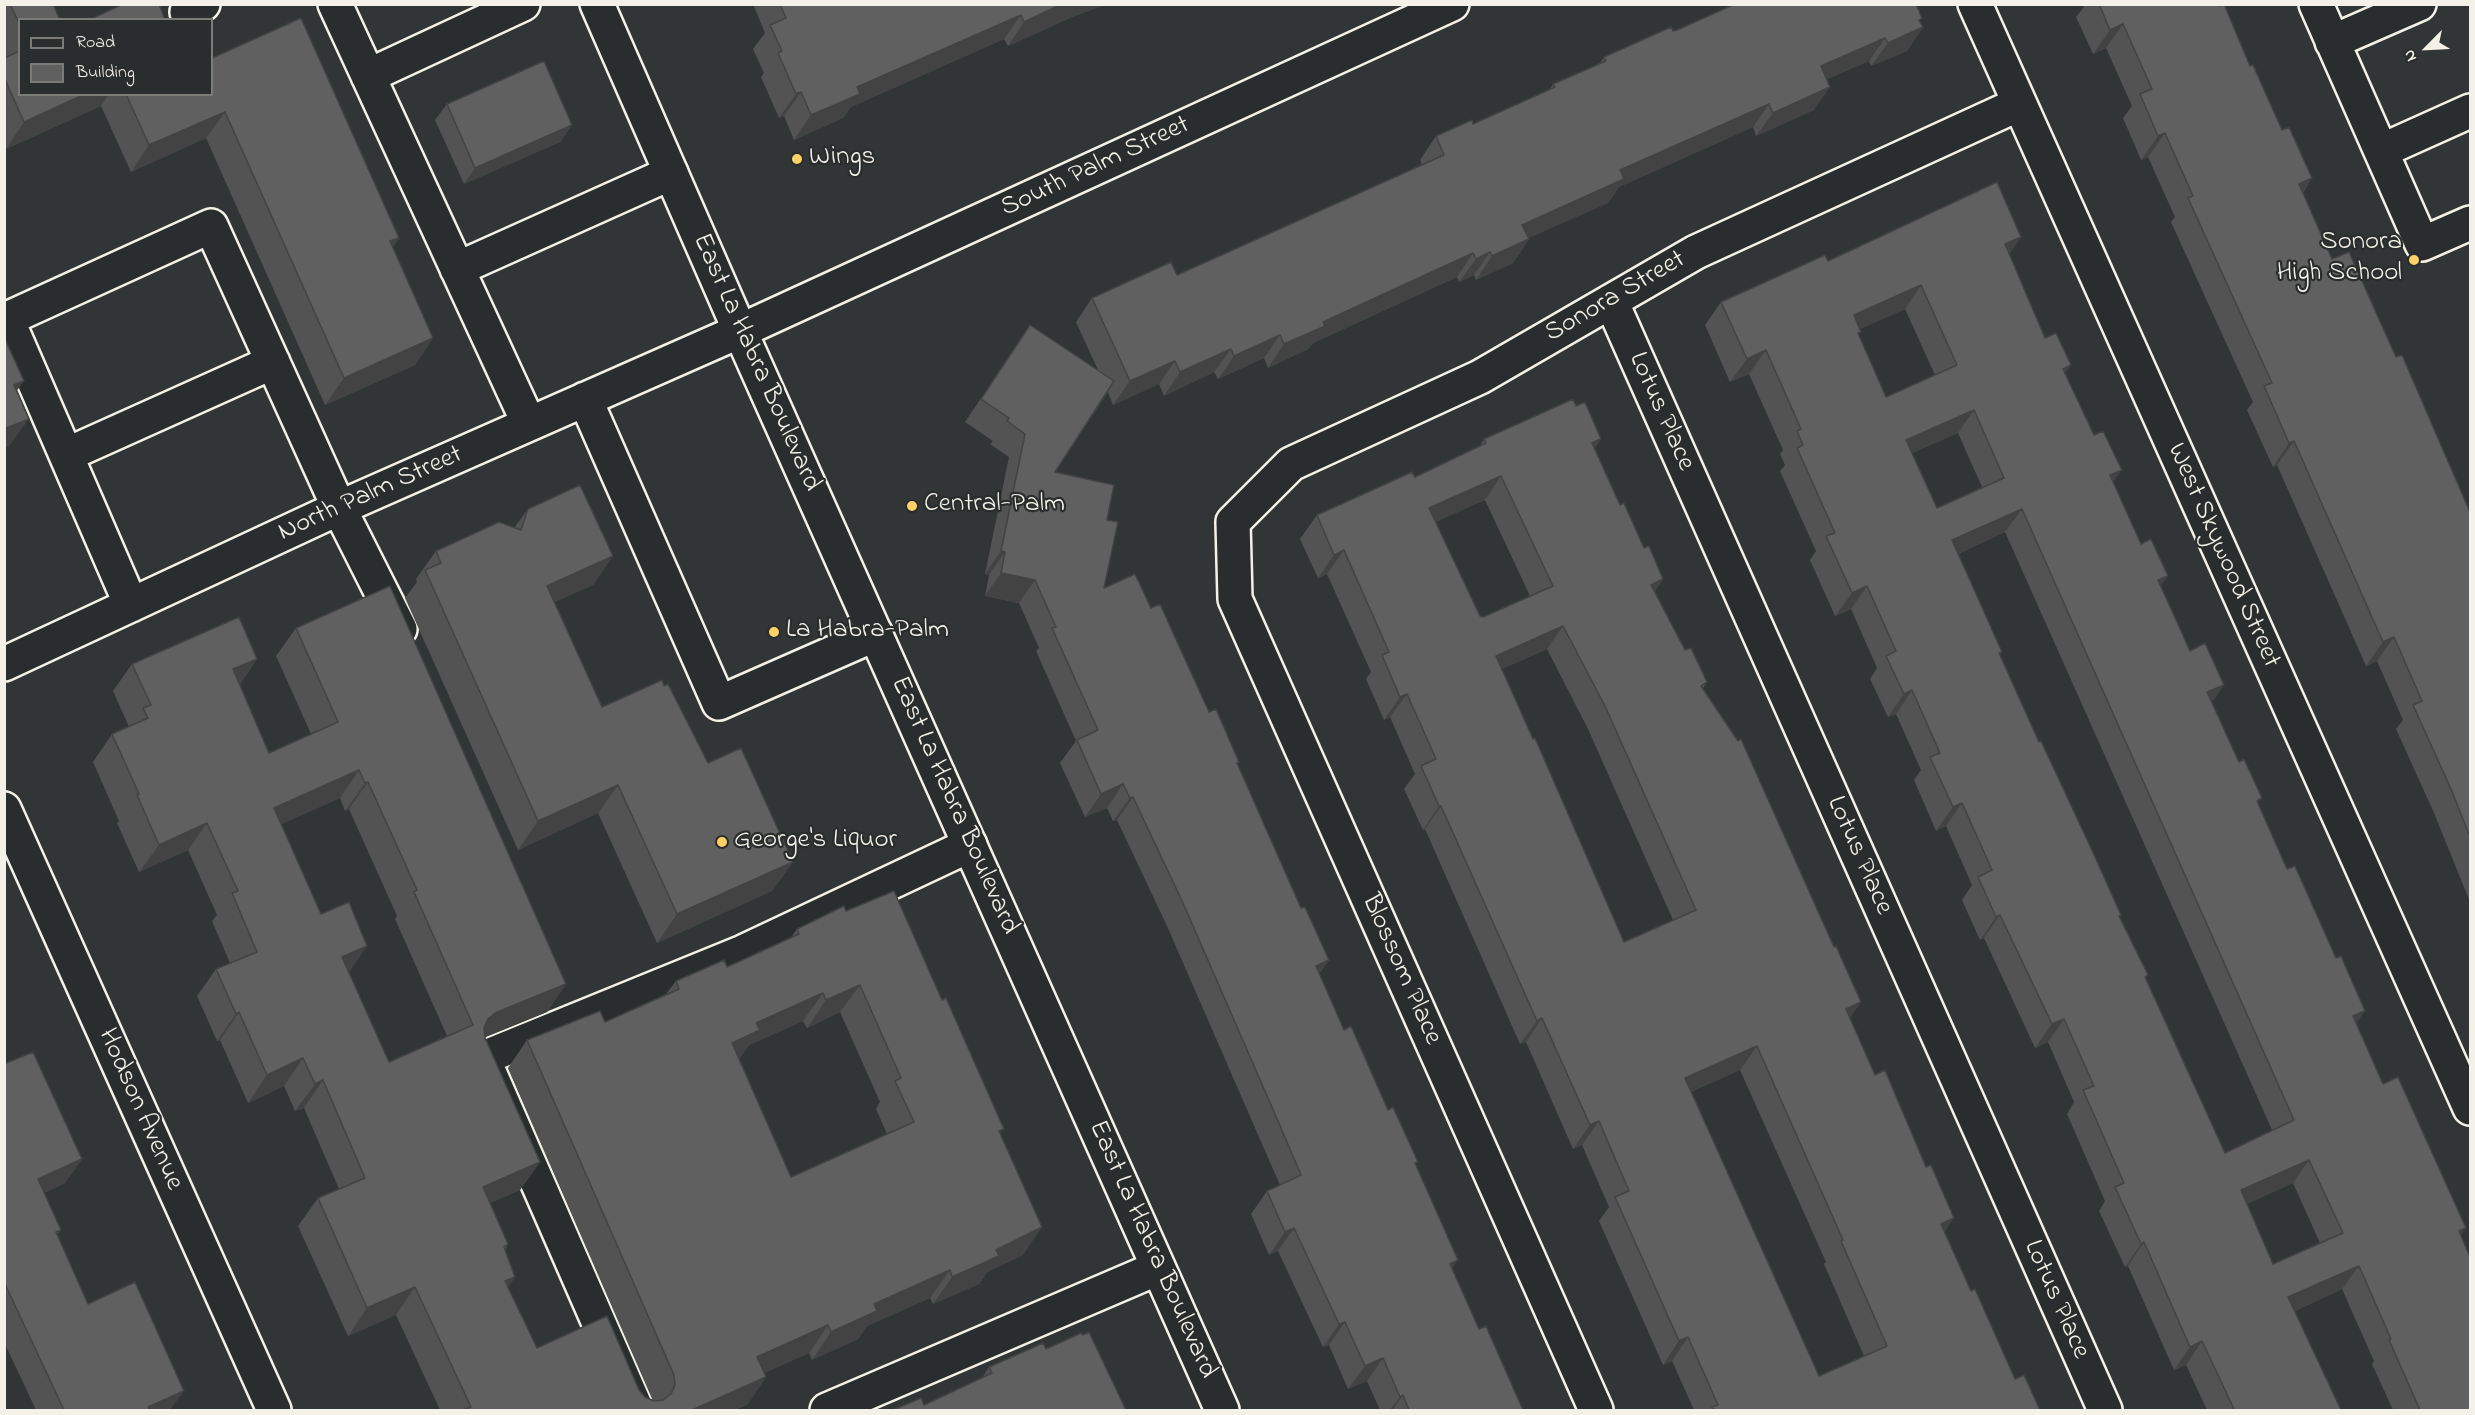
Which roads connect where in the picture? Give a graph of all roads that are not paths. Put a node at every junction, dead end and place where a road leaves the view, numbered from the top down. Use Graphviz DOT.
graph roads {
  1 [pos="335,4"];
  2 [pos="524,4"];
  3 [pos="597,4"];
  4 [pos="1452,4"];
  5 [pos="1975,4"];
  6 [pos="2316,4"];
  7 [pos="2419,4"];
  8 [pos="2332,42"];
  9 [pos="368,76"];
  10 [pos="2019,104"];
  11 [pos="2470,111"];
  12 [pos="2381,151"];
  13 [pos="671,173"];
  14 [pos="2470,223"];
  15 [pos="458,269"];
  16 [pos="1611,301"];
  17 [pos="740,330"];
  18 [pos="273,362"];
  19 [pos="585,399"];
  20 [pos="529,424"];
  21 [pos="66,454"];
  22 [pos="339,508"];
  23 [pos="1233,522"];
  24 [pos="131,605"];
  25 [pos="876,634"];
  26 [pos="412,657"];
  27 [pos="4,664"];
  28 [pos="4,809"];
  29 [pos="970,845"];
  30 [pos="2470,1108"];
  31 [pos="1158,1268"];
  32 [pos="274,1410"];
  33 [pos="637,1410"];
  34 [pos="826,1410"];
  35 [pos="1222,1410"];
  36 [pos="1596,1410"];
  37 [pos="2104,1410"];
  1 -- 9 [label="street"];
  2 -- 9 [label="street"];
  3 -- 13 [label="street, East La Habra Boulevard"];
  4 -- 17 [label="street, South Palm Street"];
  5 -- 10 [label="street, West Skywood Street"];
  6 -- 8 [label="street"];
  7 -- 8 [label="street"];
  8 -- 12 [label="street"];
  9 -- 15 [label="street"];
  10 -- 16 [label="street, Sonora Street"];
  10 -- 30 [label="street, West Skywood Street"];
  11 -- 12 [label="street"];
  12 -- 14 [label="street"];
  13 -- 15 [label="street"];
  13 -- 17 [label="street, East La Habra Boulevard"];
  15 -- 20 [label="street"];
  16 -- 23 [label="street, Sonora Street"];
  16 -- 37 [label="street, Lotus Place"];
  17 -- 19 [label="street, North Palm Street"];
  17 -- 25 [label="street, East La Habra Boulevard"];
  18 -- 21 [label="street"];
  18 -- 21 [label="street"];
  18 -- 22 [label="street"];
  19 -- 20 [label="street, North Palm Street"];
  19 -- 25 [label="street"];
  20 -- 22 [label="street, North Palm Street"];
  21 -- 24 [label="street"];
  22 -- 24 [label="street, North Palm Street"];
  22 -- 26 [label="street"];
  23 -- 36 [label="street, Blossom Place"];
  24 -- 27 [label="street, North Palm Street"];
  25 -- 29 [label="street, East La Habra Boulevard"];
  28 -- 32 [label="street, Hodson Avenue"];
  29 -- 31 [label="street, East La Habra Boulevard"];
  29 -- 33 [label="street"];
  31 -- 34 [label="street"];
  31 -- 35 [label="street, East La Habra Boulevard"];
}
